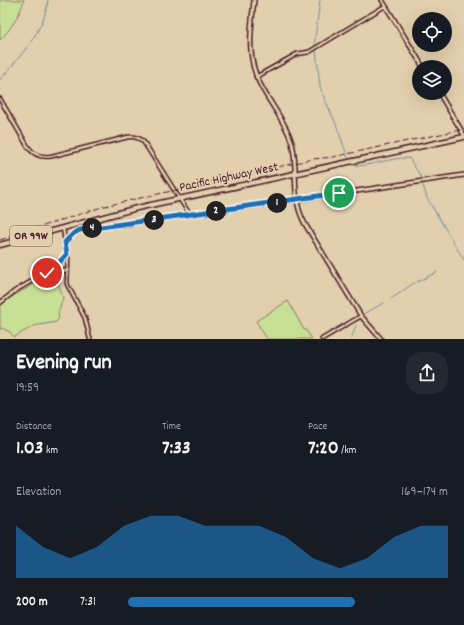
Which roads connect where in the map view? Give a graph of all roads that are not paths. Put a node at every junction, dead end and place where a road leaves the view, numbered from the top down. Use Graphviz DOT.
graph roads {
  1 [pos="254,0"];
  2 [pos="382,0"];
  3 [pos="385,6"];
  4 [pos="419,60"];
  5 [pos="256,77"];
  6 [pos="0,99"];
  7 [pos="442,100"];
  8 [pos="464,136"];
  9 [pos="294,174"];
  10 [pos="464,175"];
  11 [pos="179,199"];
  12 [pos="296,200"];
  13 [pos="190,215"];
  14 [pos="63,228"];
  15 [pos="65,242"];
  16 [pos="0,245"];
  17 [pos="67,254"];
  18 [pos="67,271"];
  19 [pos="48,272"];
  20 [pos="0,303"];
  21 [pos="361,316"];
  22 [pos="90,339"];
  23 [pos="322,339"];
  24 [pos="381,339"];
  1 -- 5 [label="main road"];
  2 -- 3 [label="main road"];
  3 -- 4 [label="main road"];
  3 -- 5 [label="street"];
  5 -- 9 [label="main road"];
  6 -- 11 [label="street"];
  7 -- 8 [label="main road"];
  8 -- 9 [label="highway, Pacific Highway West / OR 99W"];
  9 -- 11 [label="highway, Pacific Highway West / OR 99W"];
  9 -- 12 [label="main road"];
  10 -- 12 [label="main road"];
  11 -- 13 [label="street"];
  11 -- 14 [label="highway, Pacific Highway West / OR 99W"];
  12 -- 13 [label="street"];
  12 -- 21 [label="main road"];
  13 -- 15 [label="street"];
  14 -- 15 [label="street"];
  14 -- 16 [label="highway, Pacific Highway West / OR 99W"];
  15 -- 17 [label="street"];
  17 -- 18 [label="street"];
  17 -- 19 [label="street"];
  18 -- 19 [label="street"];
  18 -- 22 [label="street"];
  19 -- 20 [label="street"];
  21 -- 23 [label="street"];
  21 -- 24 [label="main road"];
}
